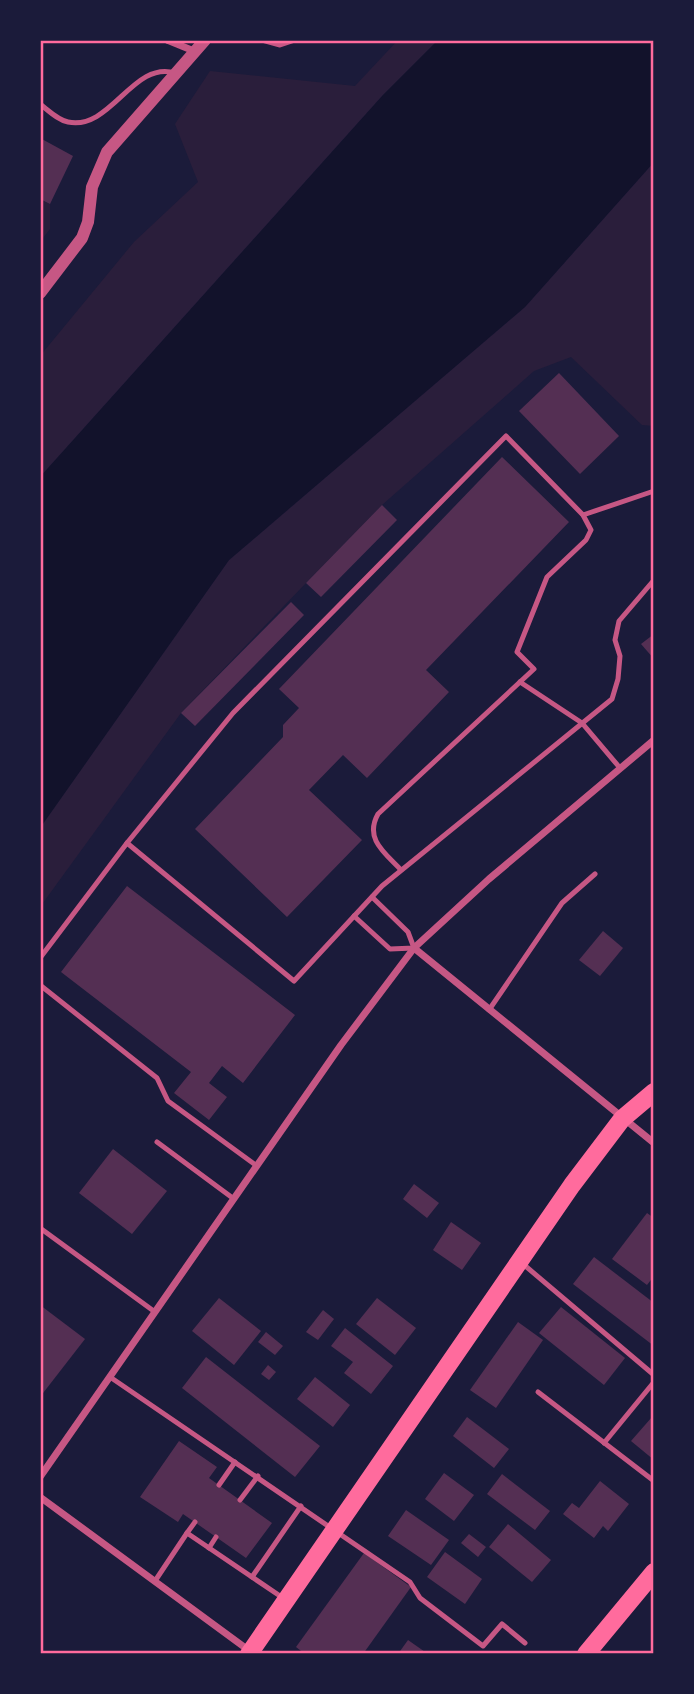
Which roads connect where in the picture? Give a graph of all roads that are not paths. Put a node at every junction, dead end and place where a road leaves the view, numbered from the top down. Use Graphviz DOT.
graph roads {
  1 [pos="167,40"];
  2 [pos="205,40"];
  3 [pos="262,40"];
  4 [pos="295,40"];
  5 [pos="194,51"];
  6 [pos="175,73"];
  7 [pos="40,104"];
  8 [pos="40,293"];
  9 [pos="654,491"];
  10 [pos="583,515"];
  11 [pos="654,580"];
  12 [pos="520,682"];
  13 [pos="582,723"];
  14 [pos="654,740"];
  15 [pos="620,768"];
  16 [pos="127,843"];
  17 [pos="401,870"];
  18 [pos="595,874"];
  19 [pos="372,897"];
  20 [pos="354,916"];
  21 [pos="414,948"];
  22 [pos="40,958"];
  23 [pos="40,985"];
  24 [pos="489,1010"];
  25 [pos="654,1092"];
  26 [pos="622,1119"];
  27 [pos="156,1142"];
  28 [pos="654,1143"];
  29 [pos="257,1166"];
  30 [pos="234,1199"];
  31 [pos="40,1228"];
  32 [pos="519,1261"];
  33 [pos="155,1312"];
  34 [pos="654,1375"];
  35 [pos="110,1377"];
  36 [pos="654,1382"];
  37 [pos="538,1392"];
  38 [pos="604,1443"];
  39 [pos="235,1462"];
  40 [pos="258,1476"];
  41 [pos="40,1477"];
  42 [pos="654,1481"];
  43 [pos="219,1485"];
  44 [pos="40,1497"];
  45 [pos="240,1500"];
  46 [pos="301,1506"];
  47 [pos="195,1522"];
  48 [pos="335,1529"];
  49 [pos="187,1533"];
  50 [pos="216,1537"];
  51 [pos="209,1548"];
  52 [pos="654,1572"];
  53 [pos="253,1577"];
  54 [pos="155,1581"];
  55 [pos="286,1600"];
  56 [pos="525,1643"];
  57 [pos="251,1653"];
  58 [pos="586,1654"];
  1 -- 5 [label="street"];
  2 -- 5 [label="street"];
  3 -- 4 [label="lane"];
  5 -- 6 [label="street"];
  6 -- 7 [label="lane"];
  6 -- 8 [label="street"];
  9 -- 10 [label="lane"];
  10 -- 12 [label="lane"];
  10 -- 16 [label="lane"];
  11 -- 13 [label="lane"];
  12 -- 13 [label="lane"];
  12 -- 17 [label="lane"];
  13 -- 15 [label="lane"];
  13 -- 17 [label="lane"];
  14 -- 15 [label="street"];
  15 -- 21 [label="street"];
  16 -- 20 [label="lane"];
  16 -- 22 [label="lane"];
  17 -- 19 [label="lane"];
  18 -- 24 [label="lane"];
  19 -- 20 [label="lane"];
  19 -- 21 [label="lane"];
  20 -- 21 [label="lane"];
  21 -- 24 [label="street"];
  21 -- 29 [label="street"];
  23 -- 29 [label="lane"];
  24 -- 26 [label="street"];
  25 -- 26 [label="main road"];
  26 -- 28 [label="street"];
  26 -- 32 [label="main road"];
  27 -- 30 [label="lane"];
  29 -- 30 [label="street"];
  30 -- 33 [label="street"];
  31 -- 33 [label="lane"];
  32 -- 34 [label="lane"];
  32 -- 48 [label="main road"];
  33 -- 35 [label="street"];
  35 -- 39 [label="lane"];
  35 -- 41 [label="street"];
  36 -- 38 [label="lane"];
  37 -- 38 [label="lane"];
  38 -- 42 [label="lane"];
  39 -- 40 [label="lane"];
  39 -- 43 [label="lane"];
  40 -- 45 [label="lane"];
  40 -- 46 [label="lane"];
  44 -- 54 [label="street"];
  46 -- 48 [label="lane"];
  46 -- 53 [label="lane"];
  47 -- 49 [label="lane"];
  48 -- 55 [label="main road"];
  48 -- 56 [label="lane"];
  49 -- 51 [label="lane"];
  49 -- 54 [label="lane"];
  50 -- 51 [label="lane"];
  51 -- 53 [label="lane"];
  52 -- 58 [label="main road"];
  53 -- 55 [label="lane"];
  54 -- 57 [label="street"];
  55 -- 57 [label="main road"];
}
